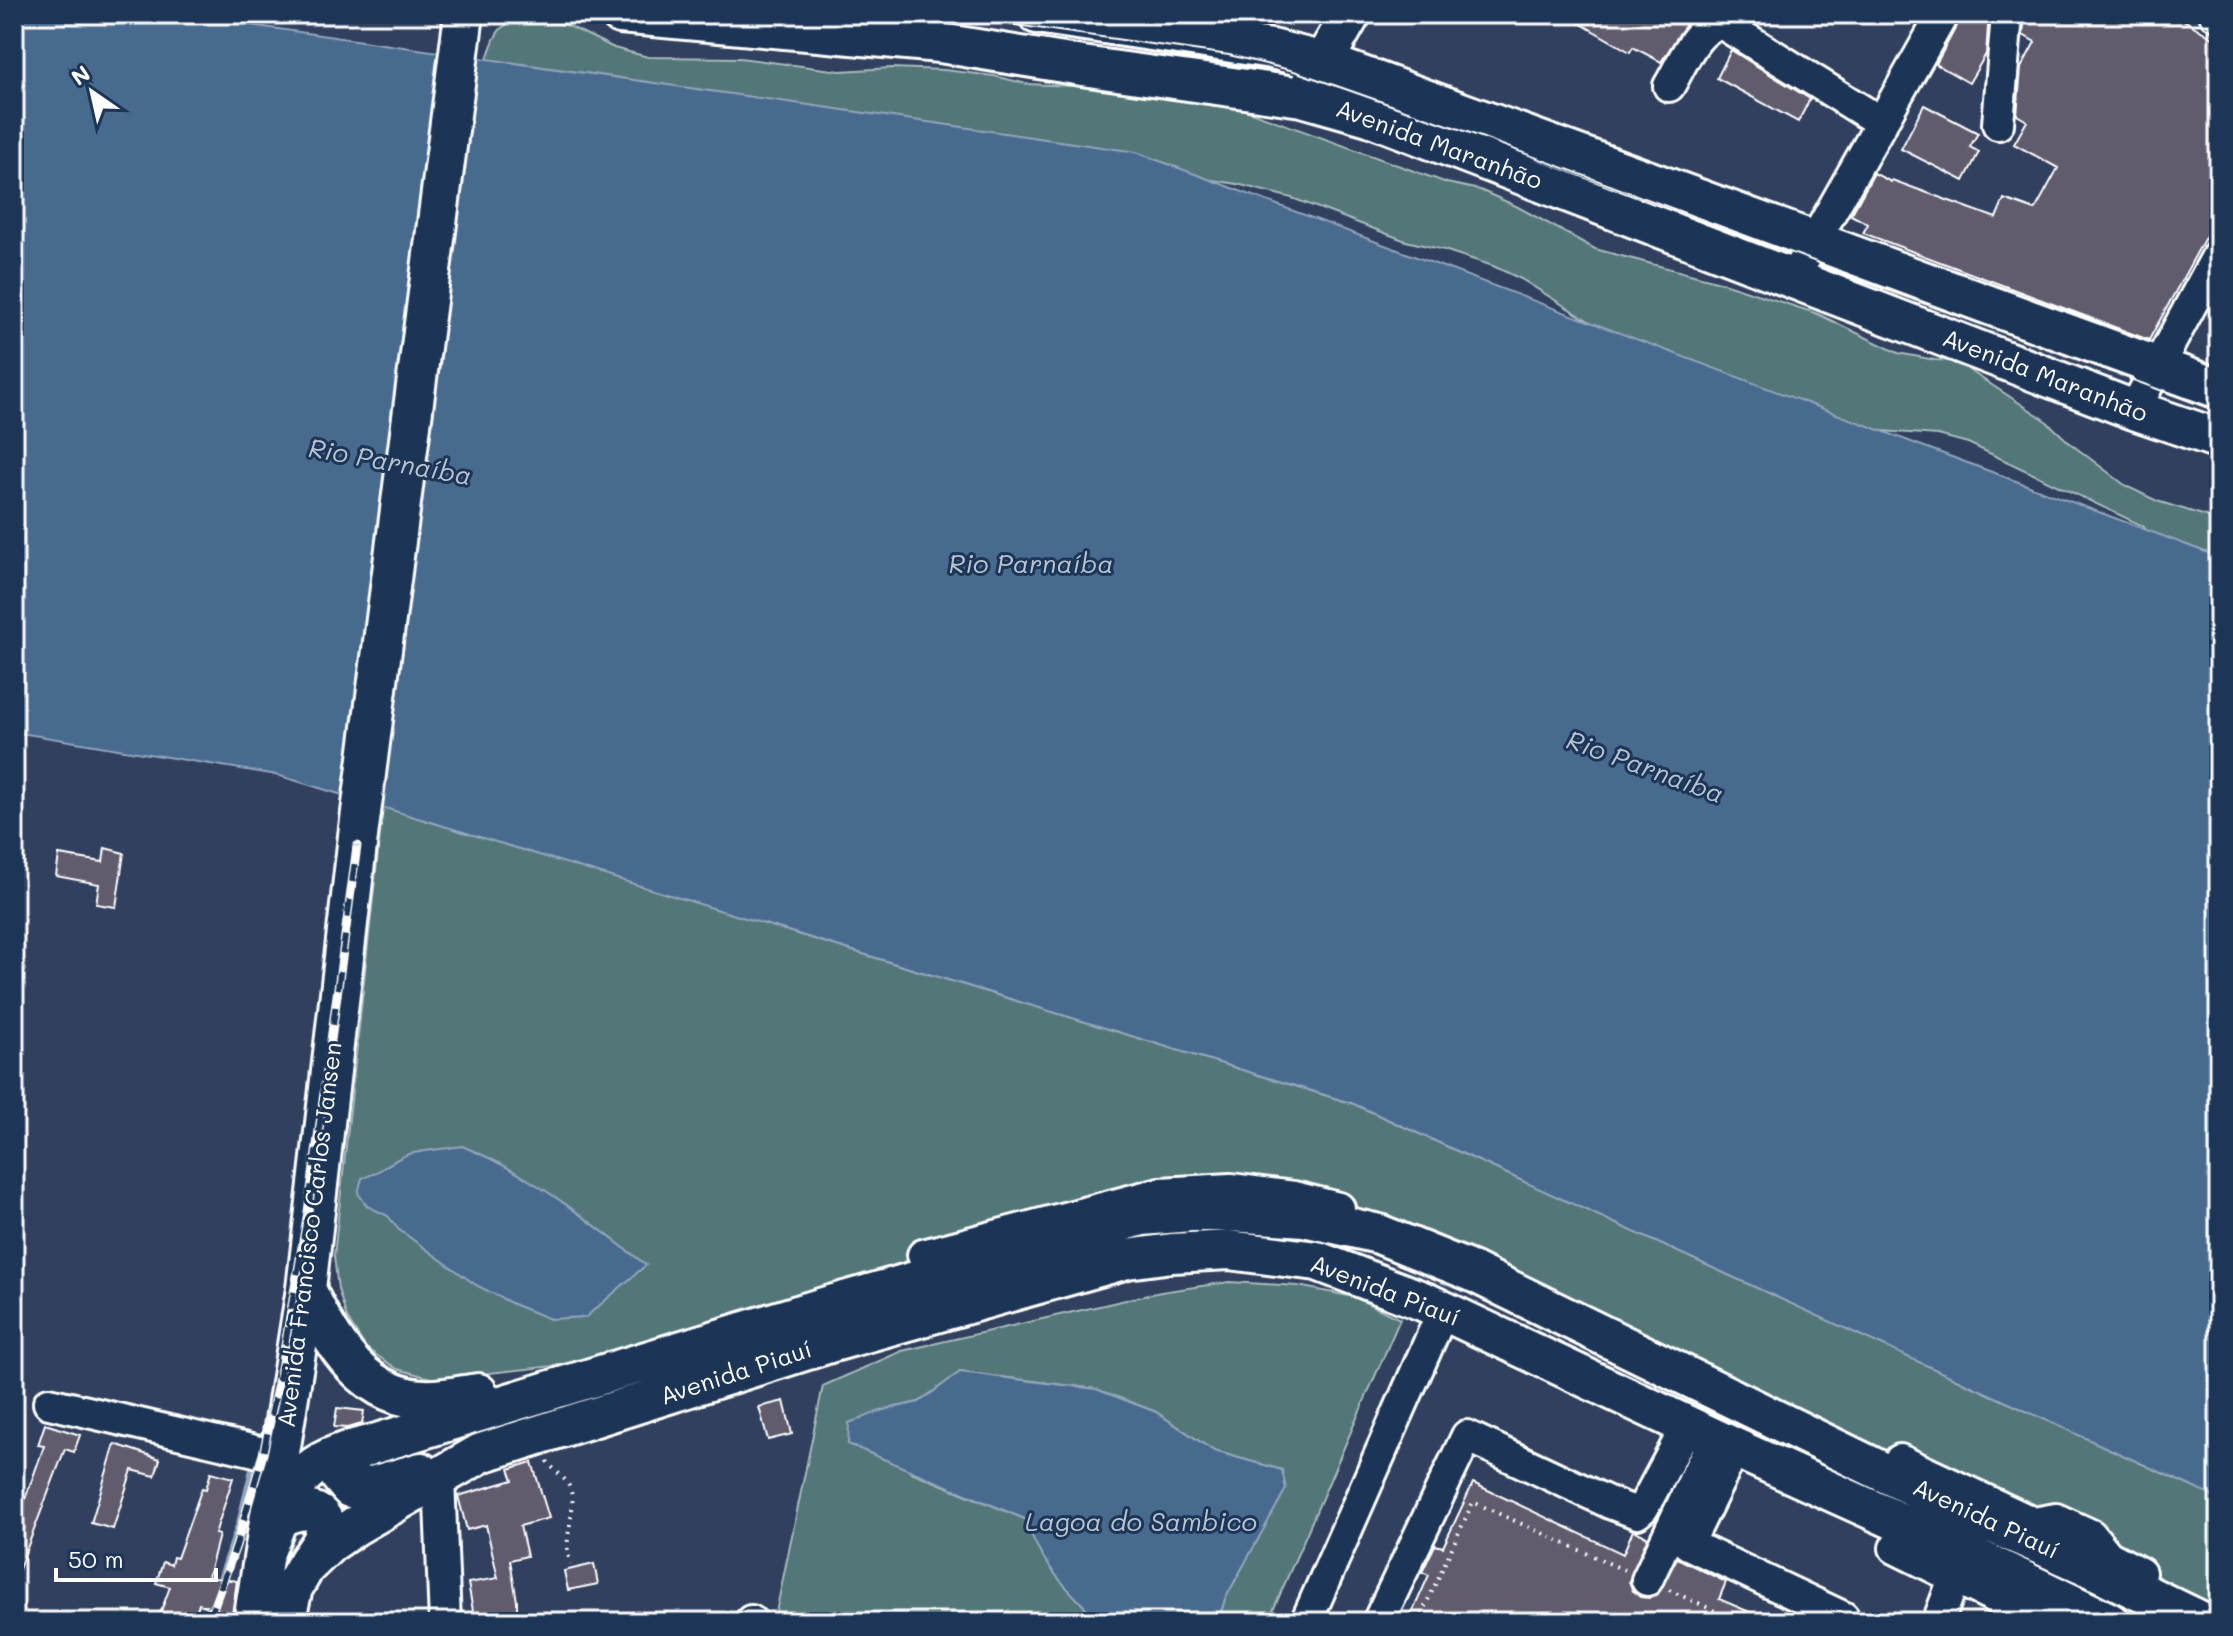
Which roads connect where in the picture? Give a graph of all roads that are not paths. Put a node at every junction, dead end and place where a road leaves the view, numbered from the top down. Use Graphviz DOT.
graph roads {
  1 [pos="464,14"];
  2 [pos="620,14"];
  3 [pos="1037,14"];
  4 [pos="1351,14"];
  5 [pos="1943,14"];
  6 [pos="2007,14"];
  7 [pos="688,18"];
  8 [pos="1324,62"];
  9 [pos="1669,86"];
  10 [pos="1302,97"];
  11 [pos="1882,123"];
  12 [pos="1998,124"];
  13 [pos="1816,241"];
  14 [pos="2219,253"];
  15 [pos="1793,279"];
  16 [pos="2157,366"];
  17 [pos="2219,389"];
  18 [pos="2134,410"];
  19 [pos="2219,439"];
  20 [pos="923,1255"];
  21 [pos="306,1289"];
  22 [pos="1443,1311"];
  23 [pos="588,1378"];
  24 [pos="49,1403"];
  25 [pos="1712,1438"];
  26 [pos="374,1444"];
  27 [pos="481,1453"];
  28 [pos="281,1457"];
  29 [pos="439,1479"];
  30 [pos="279,1518"];
  31 [pos="1895,1548"];
  32 [pos="264,1554"];
  33 [pos="1960,1565"];
  34 [pos="305,1567"];
  35 [pos="1647,1580"];
  36 [pos="2219,1616"];
  37 [pos="253,1622"];
  38 [pos="285,1622"];
  39 [pos="291,1622"];
  40 [pos="445,1622"];
  41 [pos="1306,1622"];
  42 [pos="1378,1622"];
  43 [pos="1840,1622"];
  44 [pos="1938,1622"];
  45 [pos="2045,1622"];
  46 [pos="2109,1622"];
  47 [pos="2203,1622"];
  1 -- 21 [label="main road, Avenida Francisco Carlos Jansen"];
  2 -- 7 [label="main road, Avenida Maranhão"];
  3 -- 8 [label="main road, Avenida Maranhão"];
  4 -- 8 [label="main road"];
  5 -- 11 [label="street"];
  6 -- 12 [label="street"];
  7 -- 10 [label="main road, Avenida Maranhão"];
  8 -- 10 [label="main road"];
  8 -- 13 [label="main road, Avenida Maranhão"];
  9 -- 11 [label="street"];
  10 -- 15 [label="main road, Avenida Maranhão"];
  11 -- 13 [label="street"];
  13 -- 15 [label="street"];
  13 -- 16 [label="main road, Avenida Maranhão"];
  14 -- 16 [label="street"];
  15 -- 18 [label="main road, Avenida Maranhão"];
  16 -- 17 [label="main road, Avenida Maranhão"];
  16 -- 18 [label="street"];
  18 -- 19 [label="main road, Avenida Maranhão"];
  20 -- 36 [label="street"];
  21 -- 23 [label="main road, Avenida Piauí"];
  21 -- 28 [label="main road, Avenida Francisco Carlos Jansen"];
  22 -- 25 [label="main road, Avenida Piauí"];
  22 -- 27 [label="main road, Avenida Piauí"];
  22 -- 41 [label="street"];
  23 -- 26 [label="main road, Avenida Piauí"];
  23 -- 47 [label="main road, Avenida Piauí"];
  24 -- 28 [label="street"];
  25 -- 33 [label="main road, Avenida Piauí"];
  25 -- 35 [label="street"];
  25 -- 42 [label="street"];
  25 -- 43 [label="street"];
  26 -- 27 [label="main road"];
  26 -- 30 [label="main road, Avenida Piauí"];
  27 -- 29 [label="main road, Avenida Piauí"];
  28 -- 32 [label="main road, Avenida Francisco Carlos Jansen"];
  29 -- 34 [label="main road"];
  29 -- 40 [label="street"];
  30 -- 32 [label="main road, Avenida Piauí"];
  30 -- 34 [label="main road"];
  31 -- 33 [label="street"];
  32 -- 37 [label="main road, Avenida Francisco Carlos Jansen"];
  33 -- 44 [label="street"];
  33 -- 45 [label="street"];
  33 -- 46 [label="main road, Avenida Piauí"];
  34 -- 38 [label="main road"];
  38 -- 39 [label="street"];
}
